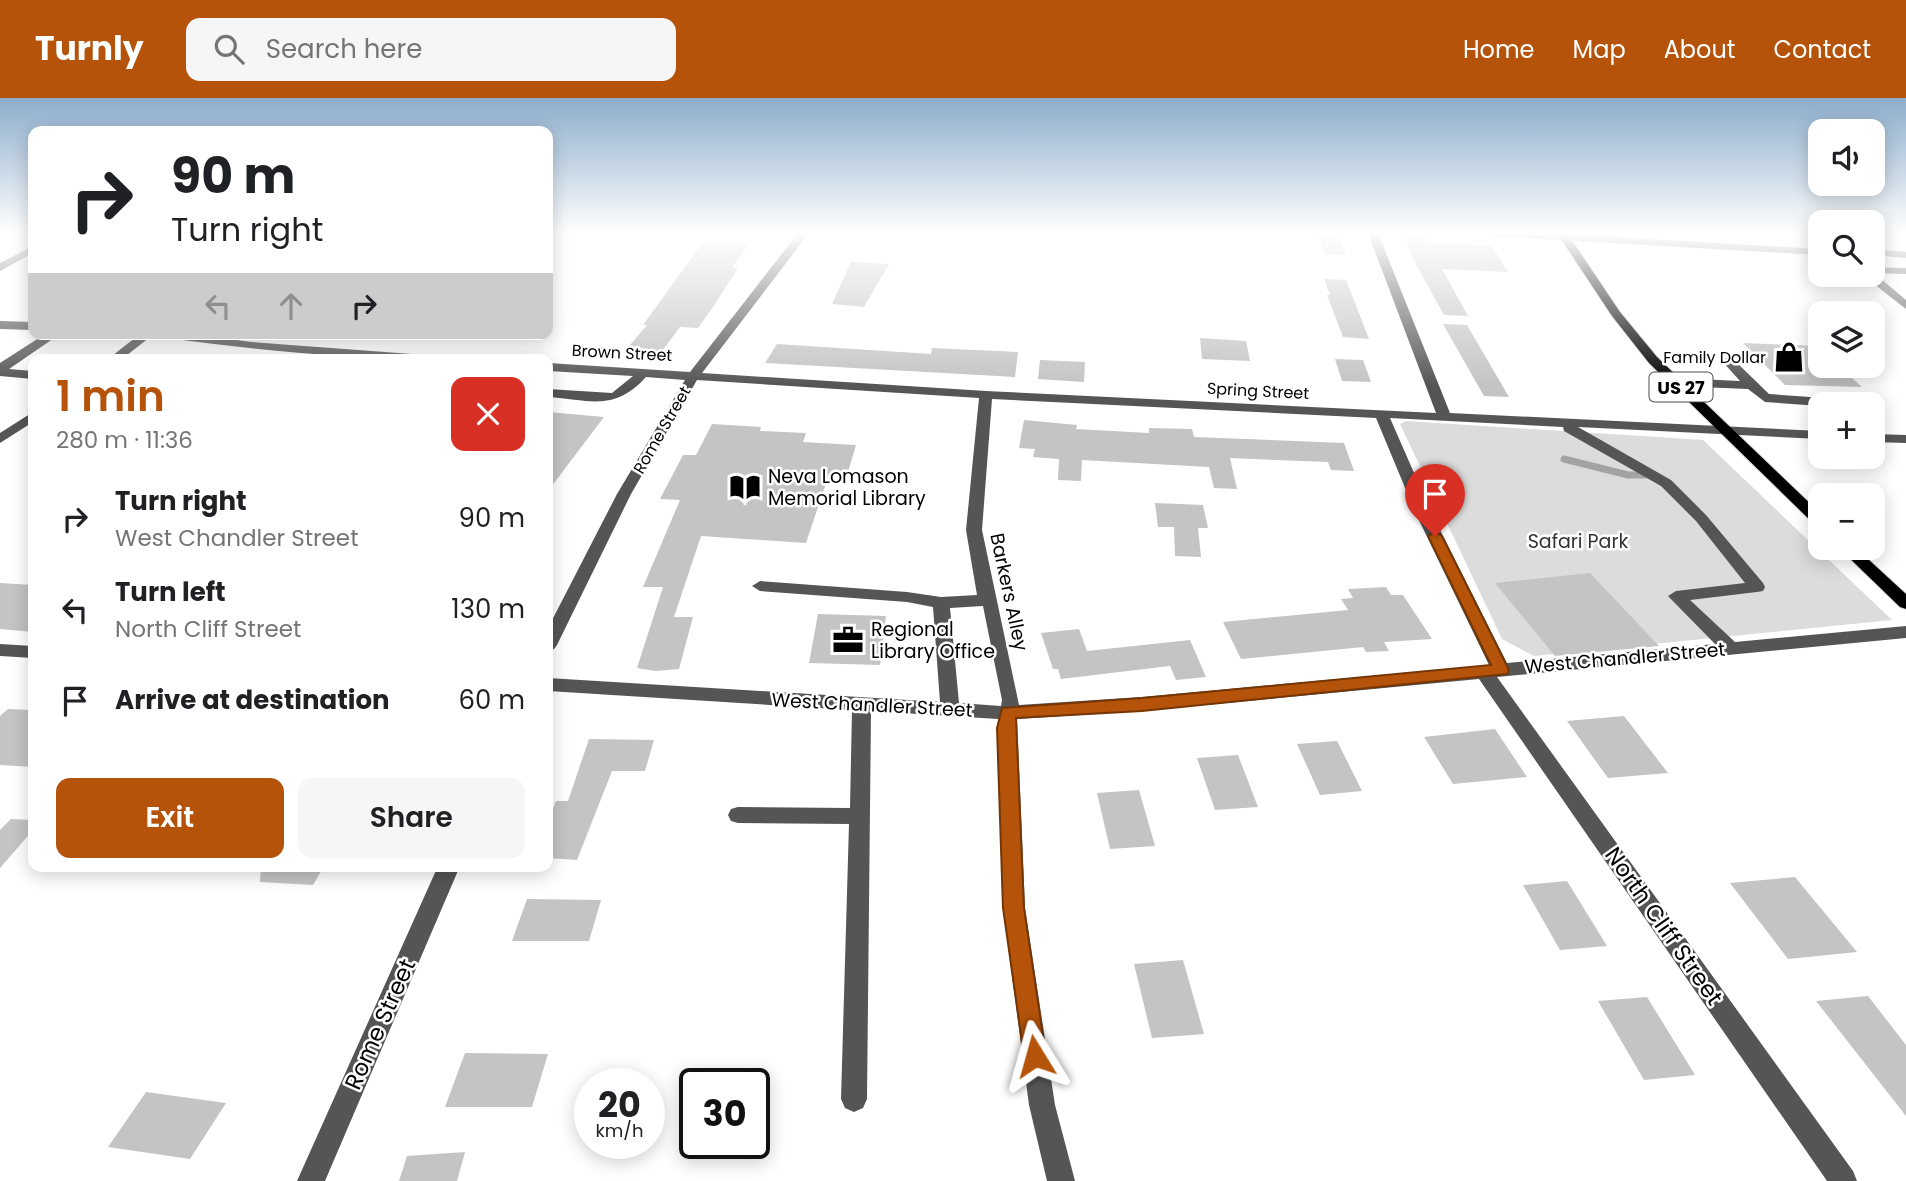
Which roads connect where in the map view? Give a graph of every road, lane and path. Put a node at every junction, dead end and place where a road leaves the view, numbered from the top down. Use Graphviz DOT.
graph roads {
  1 [pos="765,284"];
  2 [pos="1393,284"];
  3 [pos="1596,284"];
  4 [pos="1883,287"];
  5 [pos="1906,306"];
  6 [pos="0,325"];
  7 [pos="28,326"];
  8 [pos="45,340"];
  9 [pos="140,340"];
  10 [pos="210,340"];
  11 [pos="121,354"];
  12 [pos="358,354"];
  13 [pos="1728,360"];
  14 [pos="0,370"];
  15 [pos="553,370"];
  16 [pos="644,372"];
  17 [pos="28,373"];
  18 [pos="694,375"];
  19 [pos="1676,382"];
  20 [pos="1752,385"];
  21 [pos="553,393"];
  22 [pos="986,395"];
  23 [pos="1808,401"];
  24 [pos="1381,414"];
  25 [pos="1445,418"];
  26 [pos="28,419"];
  27 [pos="1562,425"];
  28 [pos="1728,432"];
  29 [pos="1808,435"];
  30 [pos="1885,435"];
  31 [pos="1888,438"];
  32 [pos="0,439"];
  33 [pos="1906,439"];
  34 [pos="1808,510"];
  35 [pos="1860,560"];
  36 [pos="761,586"];
  37 [pos="990,600"];
  38 [pos="941,603"];
  39 [pos="1906,603"];
  40 [pos="1906,632"];
  41 [pos="553,635"];
  42 [pos="1730,648"];
  43 [pos="0,650"];
  44 [pos="28,652"];
  45 [pos="1493,671"];
  46 [pos="553,685"];
  47 [pos="862,704"];
  48 [pos="950,710"];
  49 [pos="1008,713"];
  50 [pos="738,815"];
  51 [pos="859,816"];
  52 [pos="446,872"];
  53 [pos="854,1099"];
  54 [pos="311,1181"];
  55 [pos="1060,1181"];
  56 [pos="1843,1181"];
  1 -- 18 [label="street, Rome Street"];
  2 -- 25 [label="street"];
  3 -- 19 [label="main road, US 27"];
  4 -- 5 [label="street"];
  6 -- 7 [label="street"];
  8 -- 14 [label="street"];
  9 -- 11 [label="street"];
  10 -- 12 [label="street"];
  13 -- 20 [label="street"];
  14 -- 17 [label="street"];
  15 -- 16 [label="street, Brown Street"];
  16 -- 18 [label="street, Brown Street"];
  16 -- 21 [label="street"];
  18 -- 22 [label="street, Spring Street"];
  18 -- 41 [label="street, Rome Street"];
  19 -- 20 [label="street"];
  19 -- 28 [label="main road, US 27"];
  20 -- 23 [label="street"];
  22 -- 24 [label="street, Spring Street"];
  22 -- 37 [label="street, Barkers Alley"];
  24 -- 25 [label="street, Spring Street"];
  24 -- 45 [label="street, North Cliff Street"];
  25 -- 27 [label="street, Spring Street"];
  26 -- 32 [label="street"];
  27 -- 28 [label="street, Spring Street"];
  27 -- 42 [label="street"];
  28 -- 29 [label="street, Spring Street"];
  28 -- 34 [label="main road, US 27"];
  30 -- 31 [label="street"];
  31 -- 33 [label="street"];
  35 -- 39 [label="main road"];
  36 -- 38 [label="street"];
  37 -- 38 [label="street"];
  37 -- 49 [label="street, Barkers Alley"];
  38 -- 48 [label="street"];
  40 -- 42 [label="street, West Chandler Street"];
  42 -- 45 [label="street, West Chandler Street"];
  43 -- 44 [label="street"];
  45 -- 49 [label="street, West Chandler Street"];
  45 -- 56 [label="street, North Cliff Street"];
  46 -- 47 [label="street, West Chandler Street"];
  47 -- 48 [label="street, West Chandler Street"];
  47 -- 51 [label="street"];
  48 -- 49 [label="street, West Chandler Street"];
  49 -- 55 [label="street, Barkers Alley"];
  50 -- 51 [label="street"];
  51 -- 53 [label="street"];
  52 -- 54 [label="street, Rome Street"];
}
